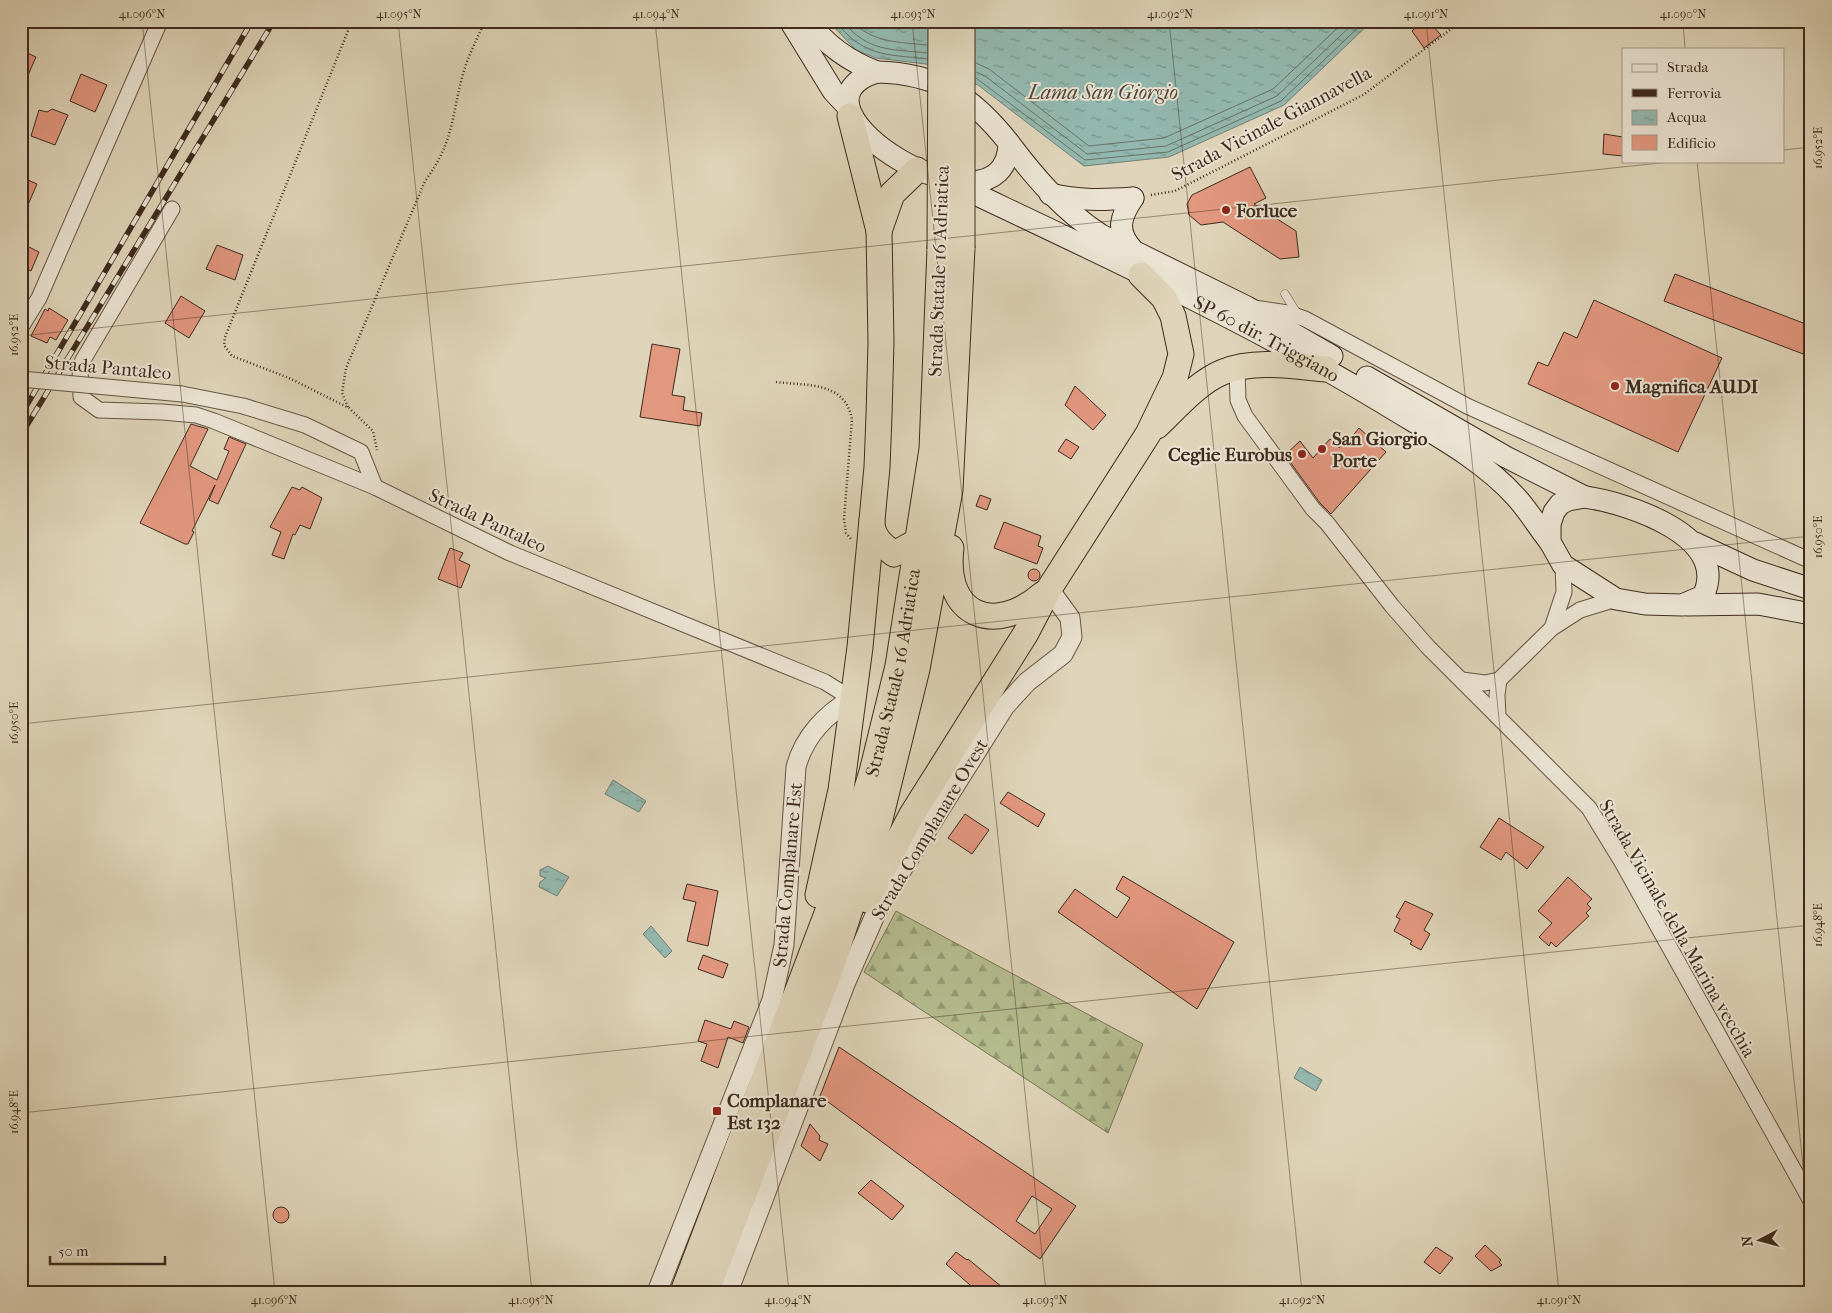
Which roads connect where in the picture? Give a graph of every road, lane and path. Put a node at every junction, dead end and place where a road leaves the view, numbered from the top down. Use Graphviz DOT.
graph roads {
  1 [pos="160,21"];
  2 [pos="352,21"];
  3 [pos="485,21"];
  4 [pos="790,21"];
  5 [pos="808,21"];
  6 [pos="941,21"];
  7 [pos="962,21"];
  8 [pos="1462,21"];
  9 [pos="877,72"];
  10 [pos="848,111"];
  11 [pos="1009,143"];
  12 [pos="917,170"];
  13 [pos="952,181"];
  14 [pos="1050,194"];
  15 [pos="1133,198"];
  16 [pos="172,208"];
  17 [pos="879,231"];
  18 [pos="951,248"];
  19 [pos="1132,249"];
  20 [pos="1141,275"];
  21 [pos="1285,294"];
  22 [pos="1247,307"];
  23 [pos="1299,317"];
  24 [pos="21,327"];
  25 [pos="1237,367"];
  26 [pos="1326,369"];
  27 [pos="21,379"];
  28 [pos="776,382"];
  29 [pos="349,408"];
  30 [pos="1148,434"];
  31 [pos="378,455"];
  32 [pos="375,487"];
  33 [pos="950,490"];
  34 [pos="1663,494"];
  35 [pos="1585,497"];
  36 [pos="1650,517"];
  37 [pos="872,518"];
  38 [pos="918,541"];
  39 [pos="855,542"];
  40 [pos="1550,542"];
  41 [pos="1695,543"];
  42 [pos="894,554"];
  43 [pos="1811,561"];
  44 [pos="1563,565"];
  45 [pos="864,589"];
  46 [pos="1049,590"];
  47 [pos="1811,590"];
  48 [pos="1616,599"];
  49 [pos="1682,605"];
  50 [pos="1811,614"];
  51 [pos="1552,628"];
  52 [pos="1462,680"];
  53 [pos="1499,680"];
  54 [pos="852,699"];
  55 [pos="1498,717"];
  56 [pos="819,968"];
  57 [pos="1811,1201"];
  58 [pos="657,1292"];
  59 [pos="683,1292"];
  60 [pos="706,1292"];
  61 [pos="728,1292"];
  1 -- 24 [label="street"];
  2 -- 29 [label="path"];
  3 -- 29 [label="path"];
  4 -- 10 [label="main road"];
  5 -- 9 [label="main road"];
  6 -- 18 [label="highway, Strada Statale 16 Adriatica, bridge"];
  7 -- 18 [label="highway, Strada Statale 16 Adriatica, bridge"];
  8 -- 15 [label="path, Strada Vicinale Giannavella"];
  9 -- 10 [label="main road"];
  9 -- 11 [label="main road"];
  10 -- 12 [label="main road"];
  10 -- 17 [label="highway"];
  11 -- 13 [label="main road"];
  11 -- 14 [label="main road"];
  12 -- 13 [label="main road"];
  12 -- 17 [label="highway"];
  13 -- 20 [label="main road, SP 60 dir. Triggiano"];
  14 -- 15 [label="main road"];
  14 -- 19 [label="main road"];
  15 -- 19 [label="main road"];
  16 -- 32 [label="street, Strada Pantaleo"];
  17 -- 37 [label="highway"];
  18 -- 33 [label="highway, Strada Statale 16 Adriatica"];
  18 -- 38 [label="highway, Strada Statale 16 Adriatica"];
  19 -- 22 [label="main road"];
  20 -- 26 [label="main road, SP 60 dir. Triggiano"];
  20 -- 30 [label="highway"];
  21 -- 23 [label="lane"];
  22 -- 23 [label="street"];
  22 -- 35 [label="main road"];
  23 -- 34 [label="street"];
  25 -- 26 [label="highway"];
  25 -- 30 [label="highway"];
  25 -- 52 [label="street, Strada Vicinale della Marina vecchia"];
  26 -- 40 [label="main road, SP 60 dir. Triggiano"];
  27 -- 32 [label="street, Strada Pantaleo, bridge"];
  28 -- 39 [label="path"];
  29 -- 31 [label="path"];
  30 -- 46 [label="highway"];
  32 -- 54 [label="street, Strada Pantaleo"];
  33 -- 46 [label="highway"];
  33 -- 56 [label="highway, Strada Statale 16 Adriatica"];
  34 -- 36 [label="street"];
  34 -- 43 [label="street"];
  35 -- 36 [label="main road"];
  35 -- 40 [label="main road"];
  36 -- 41 [label="main road"];
  37 -- 42 [label="highway"];
  37 -- 45 [label="highway"];
  38 -- 42 [label="highway"];
  38 -- 56 [label="highway, Strada Statale 16 Adriatica"];
  40 -- 44 [label="main road, SP 60 dir. Triggiano"];
  41 -- 47 [label="main road"];
  41 -- 49 [label="main road"];
  42 -- 45 [label="highway"];
  44 -- 48 [label="main road"];
  44 -- 51 [label="street"];
  45 -- 54 [label="highway"];
  46 -- 56 [label="highway"];
  46 -- 61 [label="street, Strada Complanare Ovest"];
  48 -- 49 [label="main road"];
  48 -- 51 [label="street"];
  49 -- 50 [label="main road"];
  51 -- 53 [label="street"];
  52 -- 53 [label="street"];
  52 -- 55 [label="street, Strada Vicinale della Marina vecchia"];
  53 -- 55 [label="street"];
  54 -- 56 [label="highway"];
  54 -- 58 [label="street, Strada Complanare Est"];
  55 -- 57 [label="street, Strada Vicinale della Marina vecchia"];
  56 -- 59 [label="highway, Strada Statale 16 Adriatica"];
  56 -- 60 [label="highway, Strada Statale 16 Adriatica"];
}
